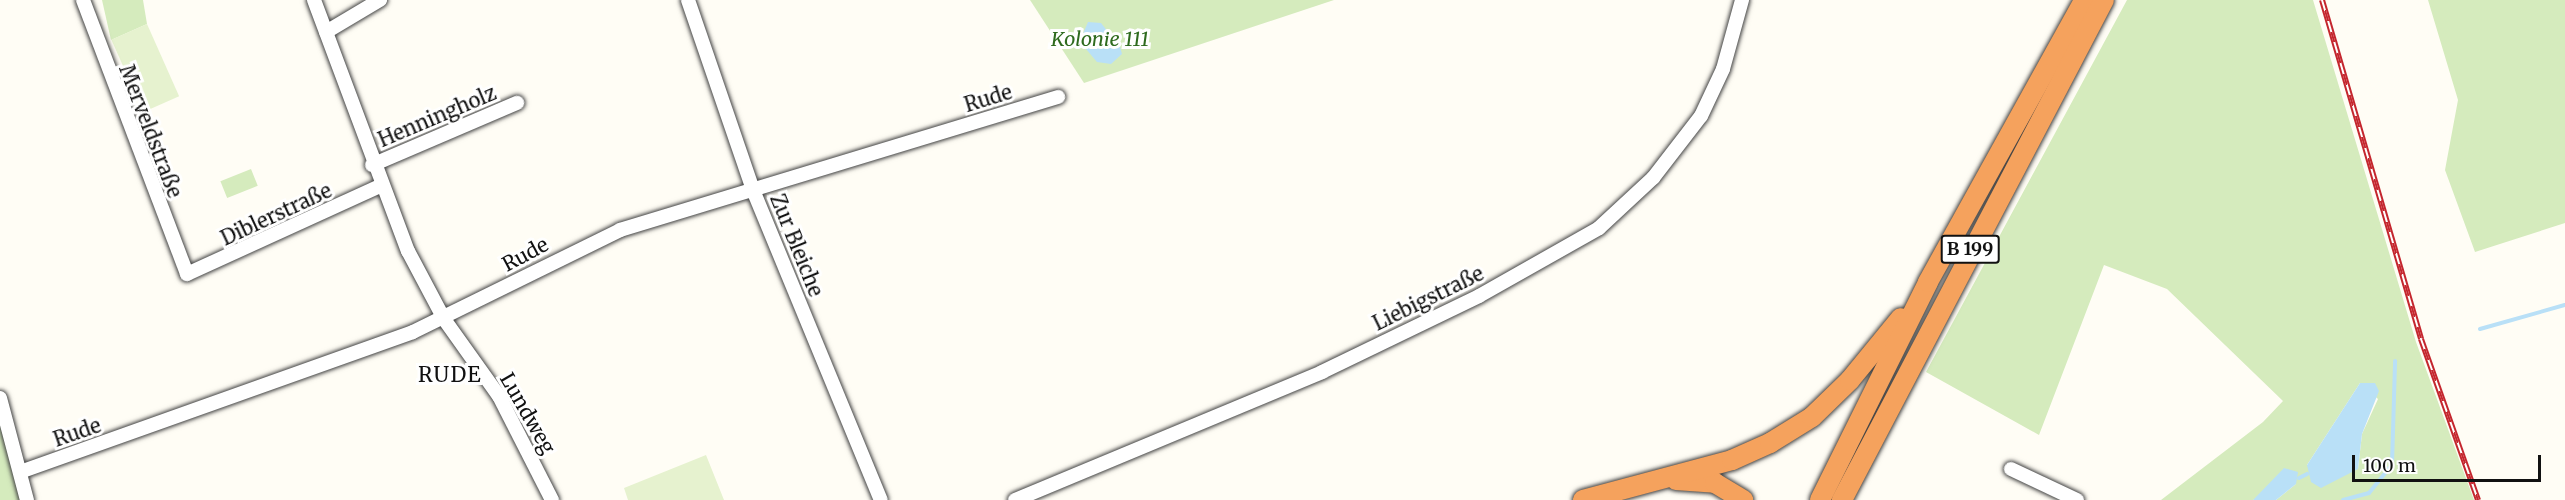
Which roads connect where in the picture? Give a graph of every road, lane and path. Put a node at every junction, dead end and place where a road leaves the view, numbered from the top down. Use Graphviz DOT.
graph roads {
  1 [pos="83,0"];
  2 [pos="314,0"];
  3 [pos="380,0"];
  4 [pos="688,0"];
  5 [pos="1742,0"];
  6 [pos="2084,0"];
  7 [pos="2104,0"];
  8 [pos="326,32"];
  9 [pos="1058,97"];
  10 [pos="517,103"];
  11 [pos="372,165"];
  12 [pos="380,186"];
  13 [pos="753,190"];
  14 [pos="187,274"];
  15 [pos="1928,282"];
  16 [pos="444,319"];
  17 [pos="0,398"];
  18 [pos="2011,469"];
  19 [pos="20,472"];
  20 [pos="1638,483"];
  21 [pos="27,500"];
  22 [pos="552,500"];
  23 [pos="881,500"];
  24 [pos="1015,500"];
  25 [pos="1583,500"];
  26 [pos="1743,500"];
  27 [pos="1820,500"];
  28 [pos="1842,500"];
  29 [pos="2077,500"];
  1 -- 14 [label="street, Merveldstraße"];
  2 -- 8 [label="street"];
  3 -- 8 [label="street"];
  4 -- 13 [label="street, Zur Bleiche"];
  5 -- 24 [label="street, Liebigstraße"];
  6 -- 15 [label="highway, B 199"];
  7 -- 28 [label="highway, B 199"];
  8 -- 11 [label="street"];
  9 -- 13 [label="street, Rude"];
  10 -- 11 [label="street, Henningholz"];
  11 -- 12 [label="street"];
  12 -- 14 [label="street, Diblerstraße"];
  12 -- 16 [label="street"];
  13 -- 16 [label="street, Rude"];
  13 -- 23 [label="street, Zur Bleiche"];
  15 -- 20 [label="highway"];
  15 -- 27 [label="highway, B 199"];
  16 -- 19 [label="street, Rude"];
  16 -- 22 [label="street, Lundweg"];
  17 -- 19 [label="street"];
  18 -- 29 [label="street"];
  19 -- 21 [label="street"];
  20 -- 25 [label="highway"];
  20 -- 26 [label="highway"];
}
